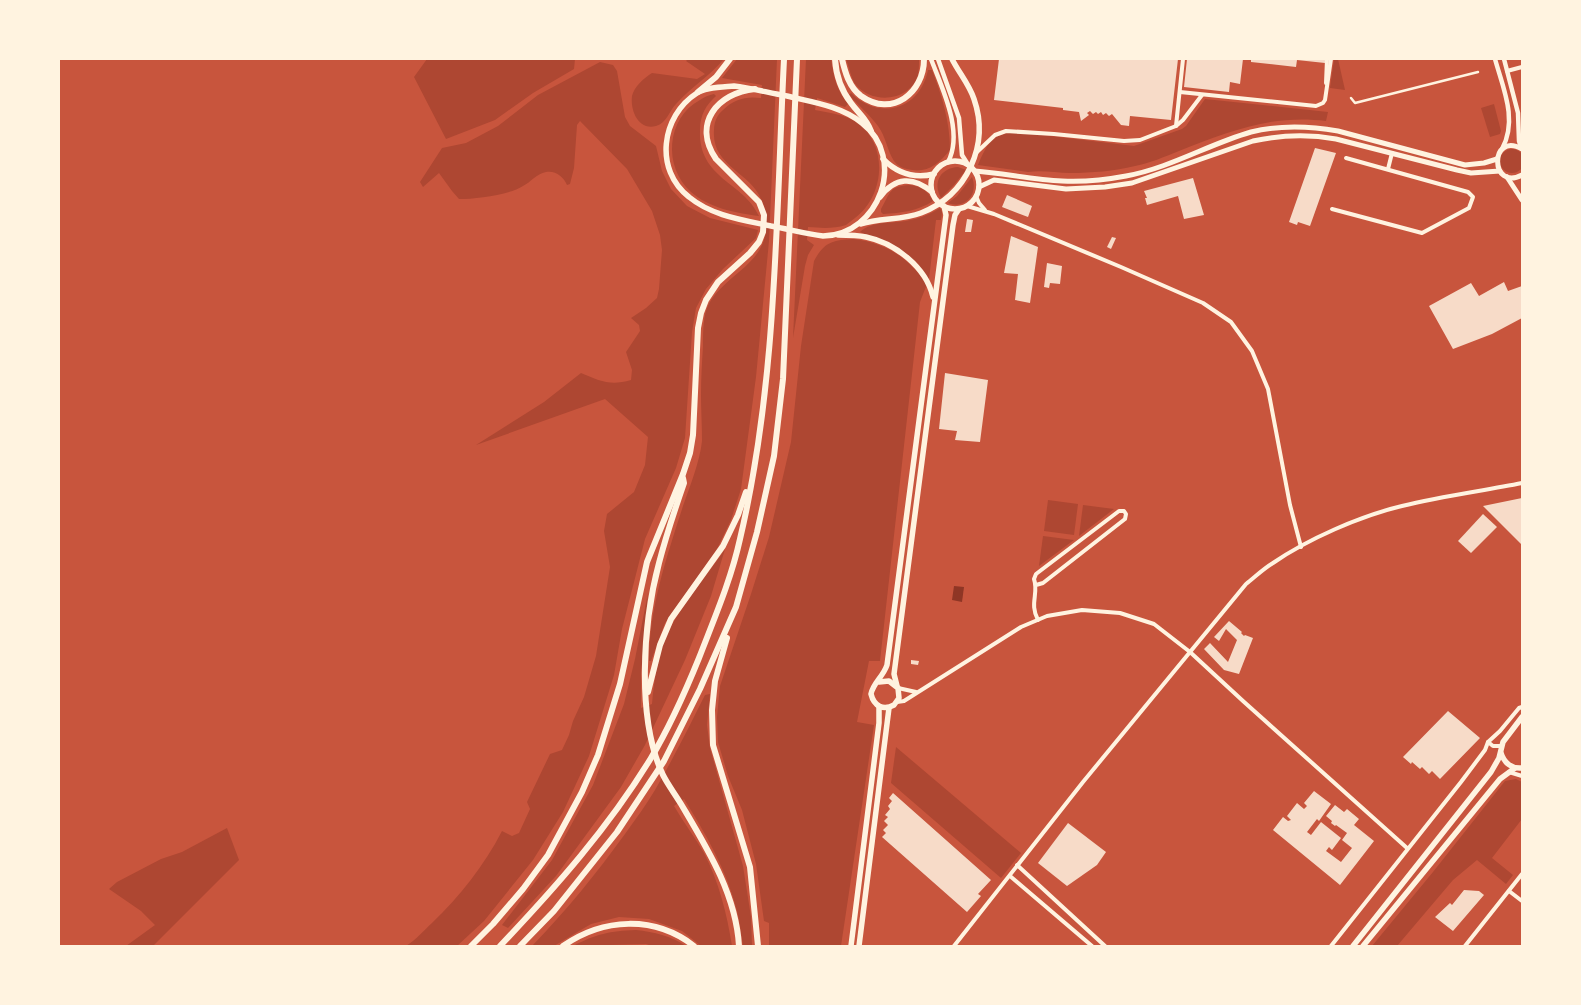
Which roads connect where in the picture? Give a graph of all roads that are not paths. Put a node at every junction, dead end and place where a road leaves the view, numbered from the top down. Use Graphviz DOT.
graph roads {
  1 [pos="730,59"];
  2 [pos="784,59"];
  3 [pos="797,59"];
  4 [pos="835,59"];
  5 [pos="842,59"];
  6 [pos="924,59"];
  7 [pos="931,59"];
  8 [pos="938,59"];
  9 [pos="952,59"];
  10 [pos="1183,59"];
  11 [pos="1327,59"];
  12 [pos="1331,59"];
  13 [pos="1495,59"];
  14 [pos="1504,59"];
  15 [pos="1522,66"];
  16 [pos="1507,71"];
  17 [pos="1478,72"];
  18 [pos="1326,85"];
  19 [pos="755,89"];
  20 [pos="698,92"];
  21 [pos="1180,92"];
  22 [pos="1202,95"];
  23 [pos="1351,98"];
  24 [pos="1176,126"];
  25 [pos="871,132"];
  26 [pos="1522,148"];
  27 [pos="1502,149"];
  28 [pos="977,152"];
  29 [pos="1392,153"];
  30 [pos="1346,158"];
  31 [pos="883,159"];
  32 [pos="1497,159"];
  33 [pos="948,162"];
  34 [pos="967,164"];
  35 [pos="1388,169"];
  36 [pos="975,171"];
  37 [pos="1500,171"];
  38 [pos="934,174"];
  39 [pos="1522,175"];
  40 [pos="1506,176"];
  41 [pos="979,187"];
  42 [pos="932,192"];
  43 [pos="976,196"];
  44 [pos="880,197"];
  45 [pos="1522,200"];
  46 [pos="944,206"];
  47 [pos="968,206"];
  48 [pos="959,209"];
  49 [pos="1332,209"];
  50 [pos="987,211"];
  51 [pos="858,224"];
  52 [pos="836,235"];
  53 [pos="934,302"];
  54 [pos="754,469"];
  55 [pos="684,474"];
  56 [pos="1522,483"];
  57 [pos="1301,546"];
  58 [pos="1036,585"];
  59 [pos="732,618"];
  60 [pos="1038,620"];
  61 [pos="1190,652"];
  62 [pos="878,682"];
  63 [pos="897,687"];
  64 [pos="916,692"];
  65 [pos="897,702"];
  66 [pos="647,706"];
  67 [pos="879,707"];
  68 [pos="1522,707"];
  69 [pos="889,708"];
  70 [pos="1522,717"];
  71 [pos="1488,742"];
  72 [pos="1501,748"];
  73 [pos="1520,771"];
  74 [pos="1407,848"];
  75 [pos="1018,865"];
  76 [pos="1522,874"];
  77 [pos="1010,876"];
  78 [pos="1509,891"];
  79 [pos="1522,902"];
  80 [pos="739,944"];
  81 [pos="758,944"];
  82 [pos="471,946"];
  83 [pos="500,946"];
  84 [pos="520,946"];
  85 [pos="563,946"];
  86 [pos="694,946"];
  87 [pos="851,946"];
  88 [pos="859,946"];
  89 [pos="954,946"];
  90 [pos="1092,946"];
  91 [pos="1105,946"];
  92 [pos="1331,946"];
  93 [pos="1353,946"];
  94 [pos="1363,946"];
  95 [pos="1465,946"];
  1 -- 20 [label="highway"];
  2 -- 54 [label="highway"];
  3 -- 59 [label="highway"];
  4 -- 25 [label="highway"];
  5 -- 6 [label="highway"];
  7 -- 33 [label="street"];
  8 -- 34 [label="street"];
  9 -- 28 [label="main road"];
  10 -- 21 [label="street"];
  11 -- 18 [label="street"];
  12 -- 18 [label="street"];
  13 -- 27 [label="street"];
  14 -- 16 [label="street"];
  15 -- 16 [label="street"];
  16 -- 26 [label="street"];
  17 -- 23 [label="street"];
  18 -- 22 [label="street"];
  19 -- 20 [label="main road"];
  19 -- 25 [label="main road"];
  19 -- 55 [label="highway"];
  20 -- 52 [label="main road"];
  21 -- 22 [label="street"];
  21 -- 24 [label="street"];
  22 -- 24 [label="street"];
  24 -- 28 [label="street"];
  25 -- 31 [label="main road"];
  26 -- 27 [label="main road"];
  27 -- 32 [label="main road"];
  28 -- 51 [label="main road"];
  29 -- 35 [label="street"];
  29 -- 37 [label="main road"];
  29 -- 41 [label="main road"];
  30 -- 35 [label="street"];
  31 -- 38 [label="main road"];
  31 -- 44 [label="main road"];
  32 -- 36 [label="main road"];
  32 -- 37 [label="main road"];
  33 -- 34 [label="main road"];
  33 -- 38 [label="main road"];
  34 -- 36 [label="main road"];
  35 -- 49 [label="street"];
  36 -- 41 [label="main road"];
  37 -- 40 [label="main road"];
  38 -- 42 [label="main road"];
  39 -- 40 [label="main road"];
  40 -- 45 [label="main road"];
  41 -- 43 [label="main road"];
  42 -- 44 [label="main road"];
  42 -- 46 [label="main road"];
  43 -- 47 [label="main road"];
  43 -- 50 [label="street"];
  44 -- 51 [label="main road"];
  46 -- 48 [label="main road"];
  46 -- 53 [label="main road"];
  47 -- 48 [label="main road"];
  47 -- 50 [label="street"];
  48 -- 63 [label="main road"];
  50 -- 57 [label="street"];
  51 -- 52 [label="main road"];
  52 -- 53 [label="main road"];
  53 -- 62 [label="main road"];
  54 -- 66 [label="highway"];
  54 -- 83 [label="highway"];
  55 -- 66 [label="highway"];
  55 -- 82 [label="highway"];
  56 -- 57 [label="street"];
  57 -- 61 [label="street"];
  58 -- 58 [label="street"];
  58 -- 60 [label="street"];
  59 -- 81 [label="highway"];
  59 -- 84 [label="highway"];
  60 -- 61 [label="street"];
  60 -- 64 [label="street"];
  61 -- 74 [label="street"];
  61 -- 75 [label="street"];
  62 -- 63 [label="main road"];
  62 -- 67 [label="main road"];
  63 -- 64 [label="street"];
  63 -- 65 [label="main road"];
  64 -- 65 [label="street"];
  65 -- 69 [label="main road"];
  66 -- 80 [label="highway"];
  67 -- 69 [label="main road"];
  67 -- 87 [label="main road"];
  68 -- 71 [label="street"];
  69 -- 88 [label="main road"];
  70 -- 72 [label="main road"];
  71 -- 72 [label="street"];
  71 -- 74 [label="street"];
  72 -- 73 [label="main road"];
  72 -- 93 [label="main road"];
  73 -- 94 [label="main road"];
  74 -- 92 [label="street"];
  75 -- 77 [label="street"];
  75 -- 91 [label="street"];
  76 -- 78 [label="street"];
  77 -- 89 [label="street"];
  77 -- 90 [label="street"];
  78 -- 79 [label="street"];
  78 -- 95 [label="street"];
  85 -- 86 [label="highway"];
}
